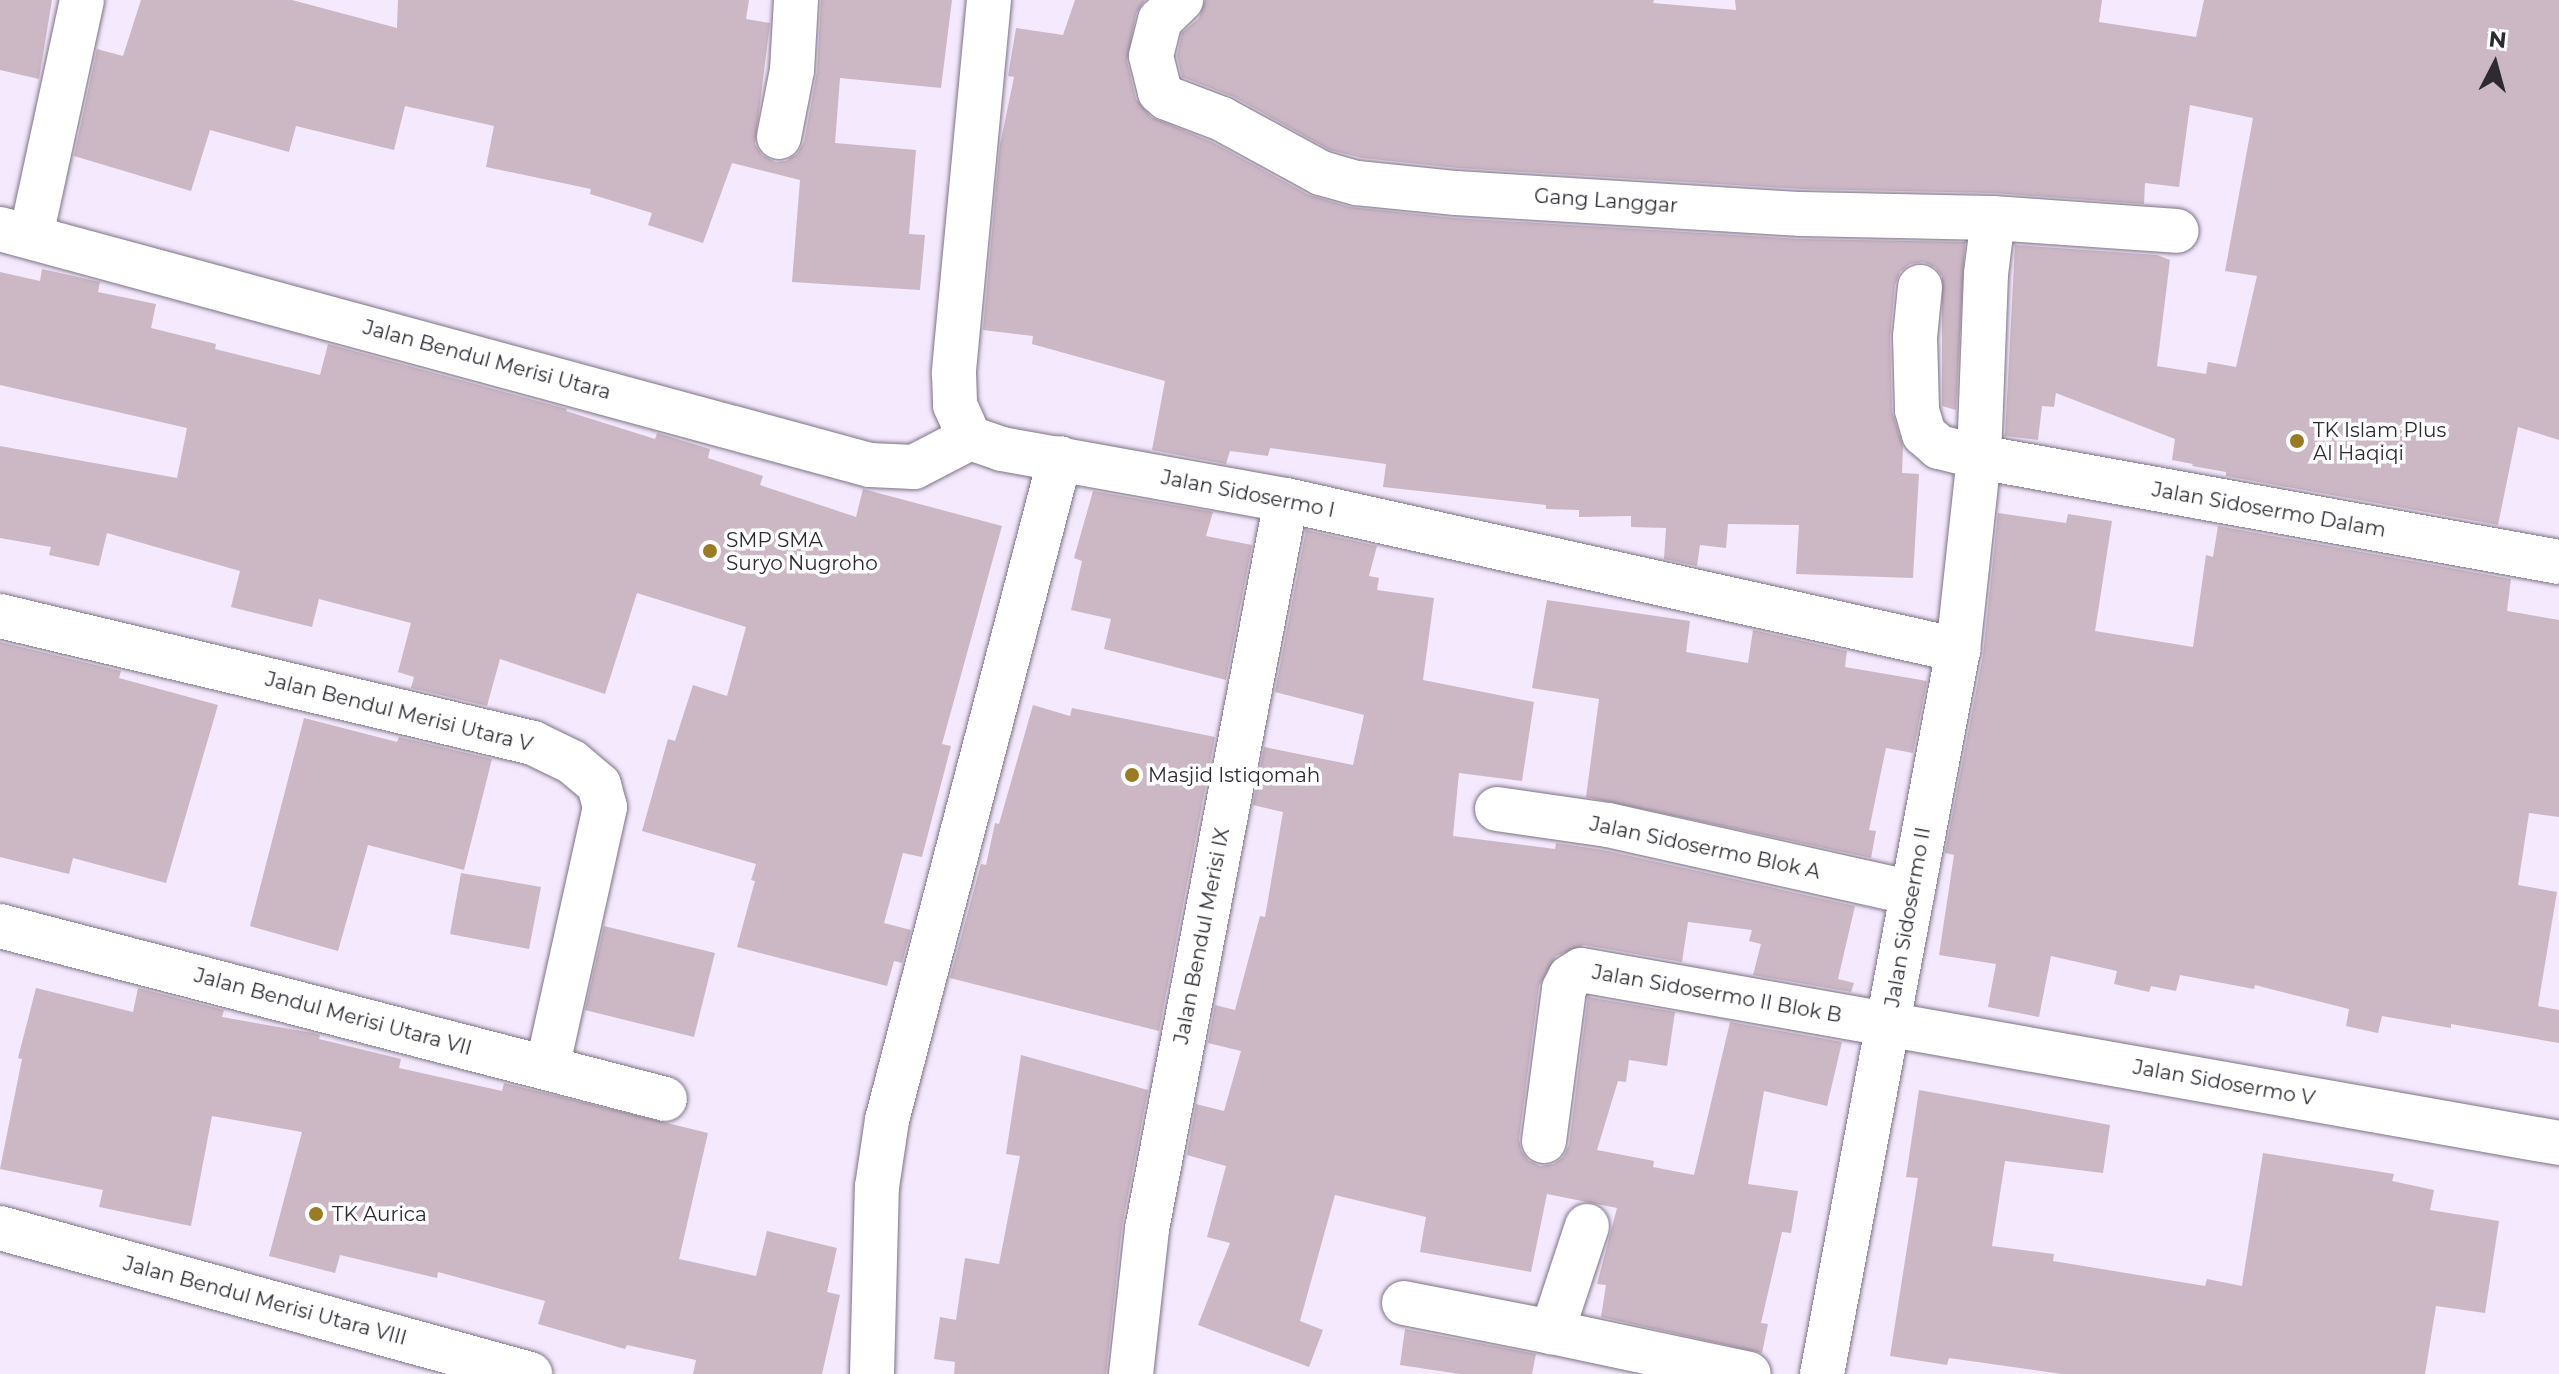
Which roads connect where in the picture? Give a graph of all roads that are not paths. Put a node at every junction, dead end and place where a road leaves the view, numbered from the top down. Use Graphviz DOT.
graph roads {
  1 [pos="82,0"];
  2 [pos="796,0"];
  3 [pos="989,0"];
  4 [pos="1181,0"];
  5 [pos="779,137"];
  6 [pos="1993,218"];
  7 [pos="2177,231"];
  8 [pos="15,232"];
  9 [pos="1920,287"];
  10 [pos="970,438"];
  11 [pos="1979,457"];
  12 [pos="1060,458"];
  13 [pos="1286,500"];
  14 [pos="2559,562"];
  15 [pos="0,616"];
  16 [pos="1958,650"];
  17 [pos="1497,809"];
  18 [pos="1912,893"];
  19 [pos="0,926"];
  20 [pos="1888,1024"];
  21 [pos="547,1068"];
  22 [pos="665,1099"];
  23 [pos="1544,1141"];
  24 [pos="2559,1143"];
  25 [pos="1587,1226"];
  26 [pos="0,1228"];
  27 [pos="1404,1303"];
  28 [pos="1552,1332"];
  29 [pos="530,1374"];
  30 [pos="872,1374"];
  31 [pos="1131,1374"];
  32 [pos="1749,1374"];
  33 [pos="1822,1374"];
  1 -- 8 [label="street"];
  2 -- 5 [label="street"];
  3 -- 10 [label="street"];
  4 -- 6 [label="street, Gang Langgar"];
  6 -- 7 [label="street, Gang Langgar"];
  6 -- 11 [label="street, Jalan Sidosermo II"];
  8 -- 10 [label="street, Jalan Bendul Merisi Utara"];
  9 -- 11 [label="street, Jalan Sidosermo Dalam"];
  10 -- 12 [label="street, Jalan Sidosermo I"];
  11 -- 14 [label="street, Jalan Sidosermo Dalam"];
  11 -- 16 [label="street, Jalan Sidosermo II"];
  12 -- 13 [label="street, Jalan Sidosermo I"];
  12 -- 30 [label="street"];
  13 -- 16 [label="street, Jalan Sidosermo I"];
  13 -- 31 [label="street, Jalan Bendul Merisi IX"];
  15 -- 21 [label="street, Jalan Bendul Merisi Utara V"];
  16 -- 18 [label="street, Jalan Sidosermo II"];
  17 -- 18 [label="street, Jalan Sidosermo Blok A"];
  18 -- 20 [label="street, Jalan Sidosermo II"];
  19 -- 21 [label="street, Jalan Bendul Merisi Utara VII"];
  20 -- 23 [label="street, Jalan Sidosermo II Blok B"];
  20 -- 24 [label="street, Jalan Sidosermo V"];
  20 -- 33 [label="street, Jalan Sidosermo II"];
  21 -- 22 [label="street, Jalan Bendul Merisi Utara VII"];
  25 -- 28 [label="street"];
  26 -- 29 [label="street, Jalan Bendul Merisi Utara VIII"];
  27 -- 28 [label="street"];
  28 -- 32 [label="street"];
}
